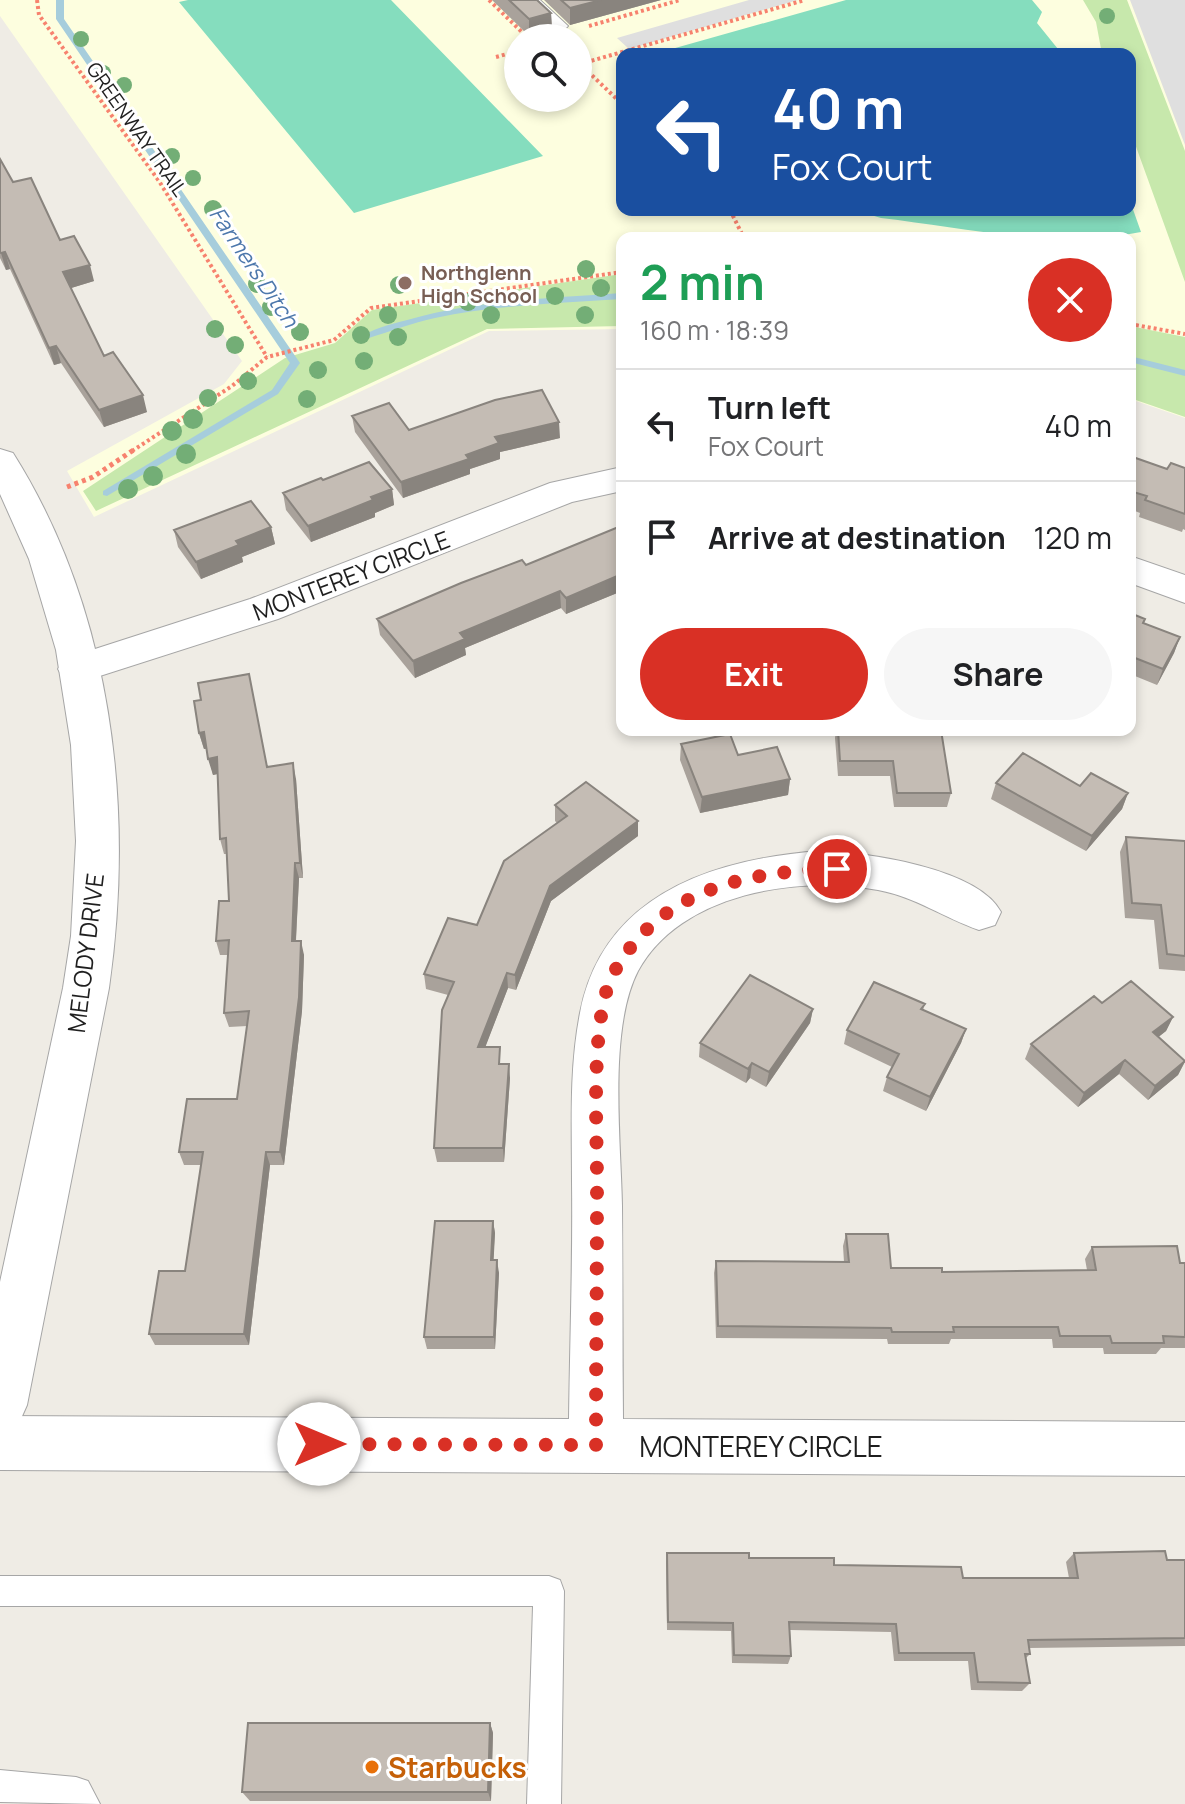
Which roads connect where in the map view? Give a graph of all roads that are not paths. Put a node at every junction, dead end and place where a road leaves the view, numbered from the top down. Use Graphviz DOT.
graph roads {
  1 [pos="531,0"];
  2 [pos="558,24"];
  3 [pos="0,461"];
  4 [pos="616,480"];
  5 [pos="1136,571"];
  6 [pos="1185,590"];
  7 [pos="78,669"];
  8 [pos="979,912"];
  9 [pos="0,1405"];
  10 [pos="0,1443"];
  11 [pos="596,1445"];
  12 [pos="1185,1449"];
  13 [pos="0,1591"];
  14 [pos="0,1786"];
  15 [pos="83,1804"];
  16 [pos="544,1804"];
  1 -- 2 [label="lane"];
  3 -- 7 [label="street, MELODY DRIVE"];
  4 -- 7 [label="street, MONTEREY CIRCLE"];
  5 -- 6 [label="street"];
  7 -- 9 [label="street, MELODY DRIVE"];
  8 -- 11 [label="street"];
  10 -- 11 [label="street, MONTEREY CIRCLE"];
  11 -- 12 [label="street, MONTEREY CIRCLE"];
  13 -- 16 [label="lane"];
  14 -- 15 [label="lane"];
}
